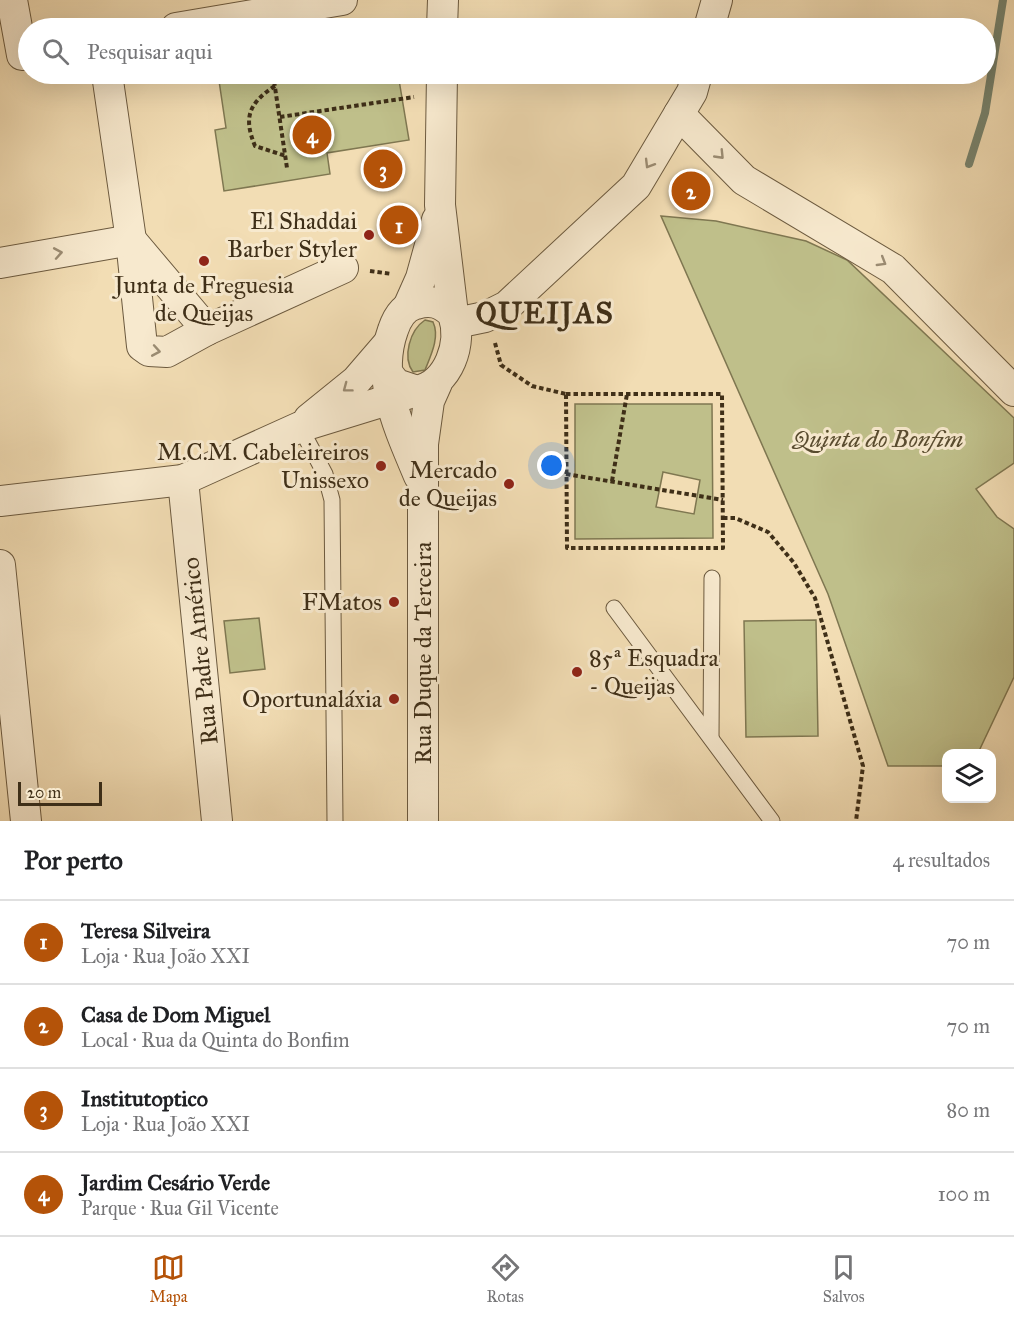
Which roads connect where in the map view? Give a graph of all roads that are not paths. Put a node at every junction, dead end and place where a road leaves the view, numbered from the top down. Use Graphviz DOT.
graph roads {
  1 [pos="12,0"];
  2 [pos="342,0"];
  3 [pos="443,0"];
  4 [pos="717,0"];
  5 [pos="276,6"];
  6 [pos="221,18"];
  7 [pos="442,18"];
  8 [pos="712,18"];
  9 [pos="17,56"];
  10 [pos="108,84"];
  11 [pos="441,84"];
  12 [pos="694,84"];
  13 [pos="679,114"];
  14 [pos="440,205"];
  15 [pos="131,240"];
  16 [pos="0,263"];
  17 [pos="343,268"];
  18 [pos="409,305"];
  19 [pos="465,318"];
  20 [pos="207,330"];
  21 [pos="387,345"];
  22 [pos="408,387"];
  23 [pos="1014,390"];
  24 [pos="300,427"];
  25 [pos="183,480"];
  26 [pos="422,484"];
  27 [pos="0,501"];
  28 [pos="0,565"];
  29 [pos="712,578"];
  30 [pos="614,608"];
  31 [pos="6,693"];
  32 [pos="711,738"];
  33 [pos="26,821"];
  34 [pos="217,821"];
  35 [pos="335,821"];
  36 [pos="423,821"];
  37 [pos="772,821"];
  1 -- 9 [label="street"];
  2 -- 5 [label="street"];
  3 -- 7 [label="street"];
  4 -- 8 [label="street"];
  5 -- 6 [label="street"];
  10 -- 15 [label="street"];
  11 -- 14 [label="street"];
  12 -- 13 [label="street"];
  13 -- 19 [label="street, one-way"];
  13 -- 23 [label="street, one-way"];
  14 -- 18 [label="street"];
  14 -- 19 [label="street"];
  16 -- 15 [label="street, one-way"];
  15 -- 20 [label="street"];
  15 -- 20 [label="street, one-way"];
  17 -- 20 [label="street"];
  18 -- 19 [label="street"];
  18 -- 21 [label="street"];
  19 -- 22 [label="street"];
  21 -- 22 [label="street"];
  21 -- 24 [label="street, one-way"];
  22 -- 24 [label="street"];
  22 -- 26 [label="street, Rua Duque da Terceira"];
  22 -- 26 [label="street, Rua Duque da Terceira"];
  24 -- 25 [label="street"];
  24 -- 35 [label="lane"];
  25 -- 27 [label="street"];
  25 -- 34 [label="street, Rua Padre Américo"];
  26 -- 36 [label="street, Rua Duque da Terceira"];
  28 -- 31 [label="street"];
  29 -- 32 [label="lane"];
  30 -- 32 [label="lane"];
  31 -- 33 [label="street"];
  32 -- 37 [label="lane"];
}
